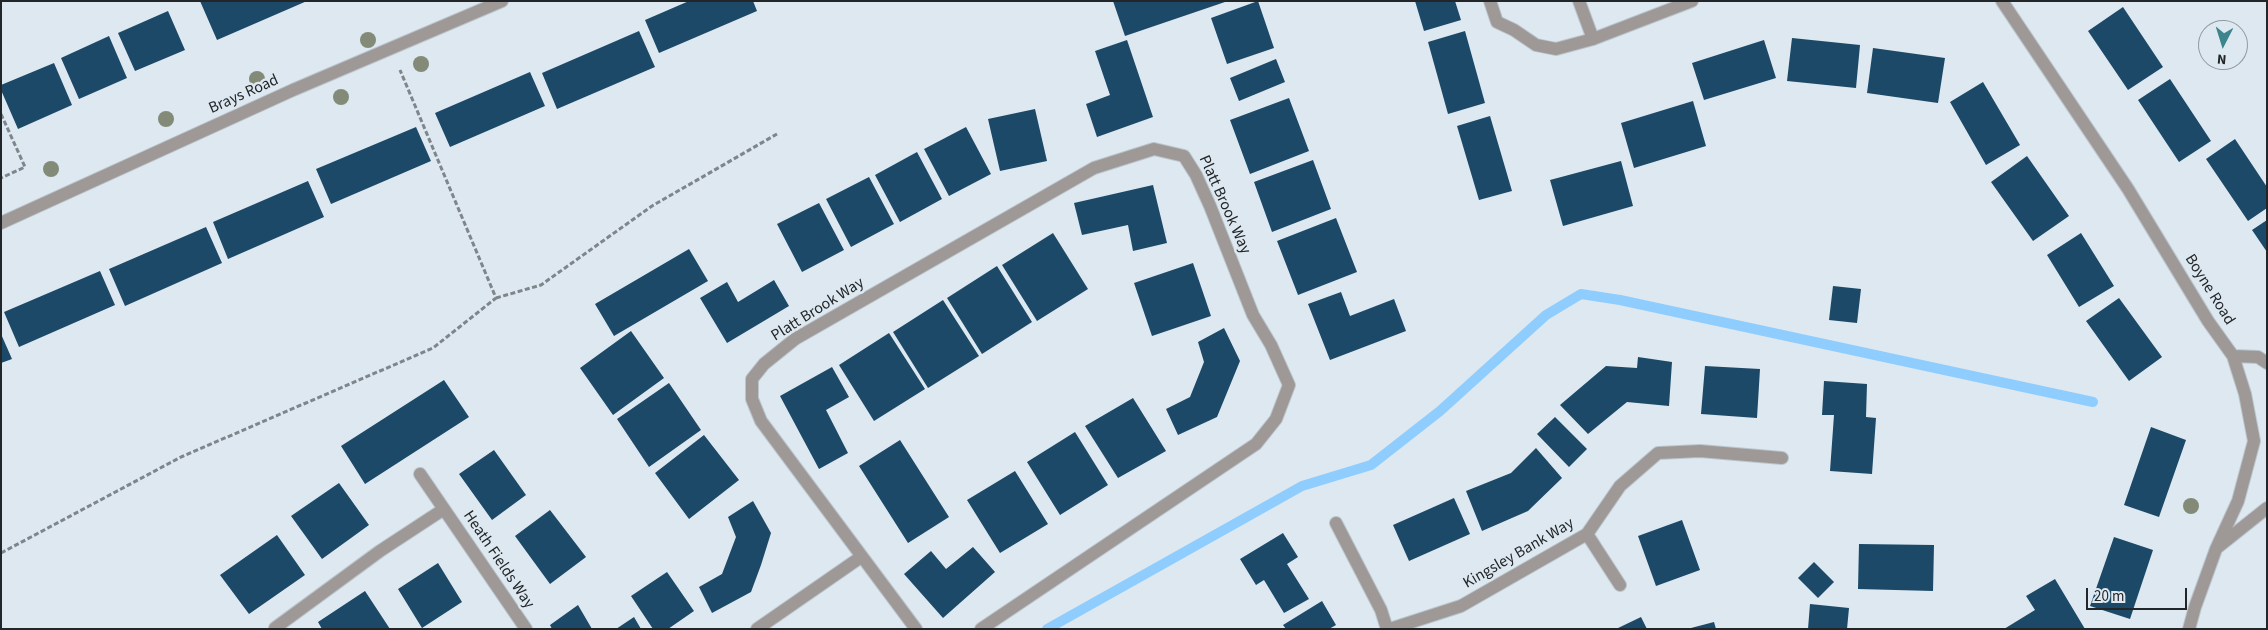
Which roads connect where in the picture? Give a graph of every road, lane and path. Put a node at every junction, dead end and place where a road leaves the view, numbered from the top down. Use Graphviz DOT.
graph roads {
  1 [pos="502,1"];
  2 [pos="1490,1"];
  3 [pos="1579,1"];
  4 [pos="1692,1"];
  5 [pos="2002,1"];
  6 [pos="1593,39"];
  7 [pos="391,48"];
  8 [pos="1,114"];
  9 [pos="778,134"];
  10 [pos="1,178"];
  11 [pos="1,223"];
  12 [pos="496,298"];
  13 [pos="2233,356"];
  14 [pos="2267,363"];
  15 [pos="1782,458"];
  16 [pos="420,474"];
  17 [pos="2267,508"];
  18 [pos="444,509"];
  19 [pos="1336,523"];
  20 [pos="1587,534"];
  21 [pos="2216,549"];
  22 [pos="1,553"];
  23 [pos="861,556"];
  24 [pos="1620,585"];
  25 [pos="275,628"];
  26 [pos="526,629"];
  27 [pos="757,629"];
  28 [pos="916,629"];
  29 [pos="981,629"];
  30 [pos="1388,629"];
  31 [pos="2190,629"];
  1 -- 7 [label="street, Brays Road"];
  2 -- 6 [label="street"];
  3 -- 6 [label="street"];
  4 -- 6 [label="street"];
  5 -- 13 [label="street, Boyne Road"];
  7 -- 11 [label="street, Brays Road"];
  7 -- 12 [label="path"];
  8 -- 10 [label="path"];
  9 -- 12 [label="path"];
  12 -- 22 [label="path"];
  13 -- 14 [label="street"];
  13 -- 21 [label="street, Boyne Road"];
  15 -- 20 [label="street, Kingsley Bank Way"];
  16 -- 18 [label="street, Heath Fields Way"];
  17 -- 21 [label="street"];
  18 -- 25 [label="street, Heath Fields Way"];
  18 -- 26 [label="street, Heath Fields Way"];
  19 -- 30 [label="street"];
  20 -- 24 [label="street"];
  20 -- 30 [label="street, Kingsley Bank Way"];
  21 -- 31 [label="street, Boyne Road"];
  23 -- 27 [label="street"];
  23 -- 28 [label="street, Platt Brook Way"];
  23 -- 29 [label="street, Platt Brook Way"];
}
